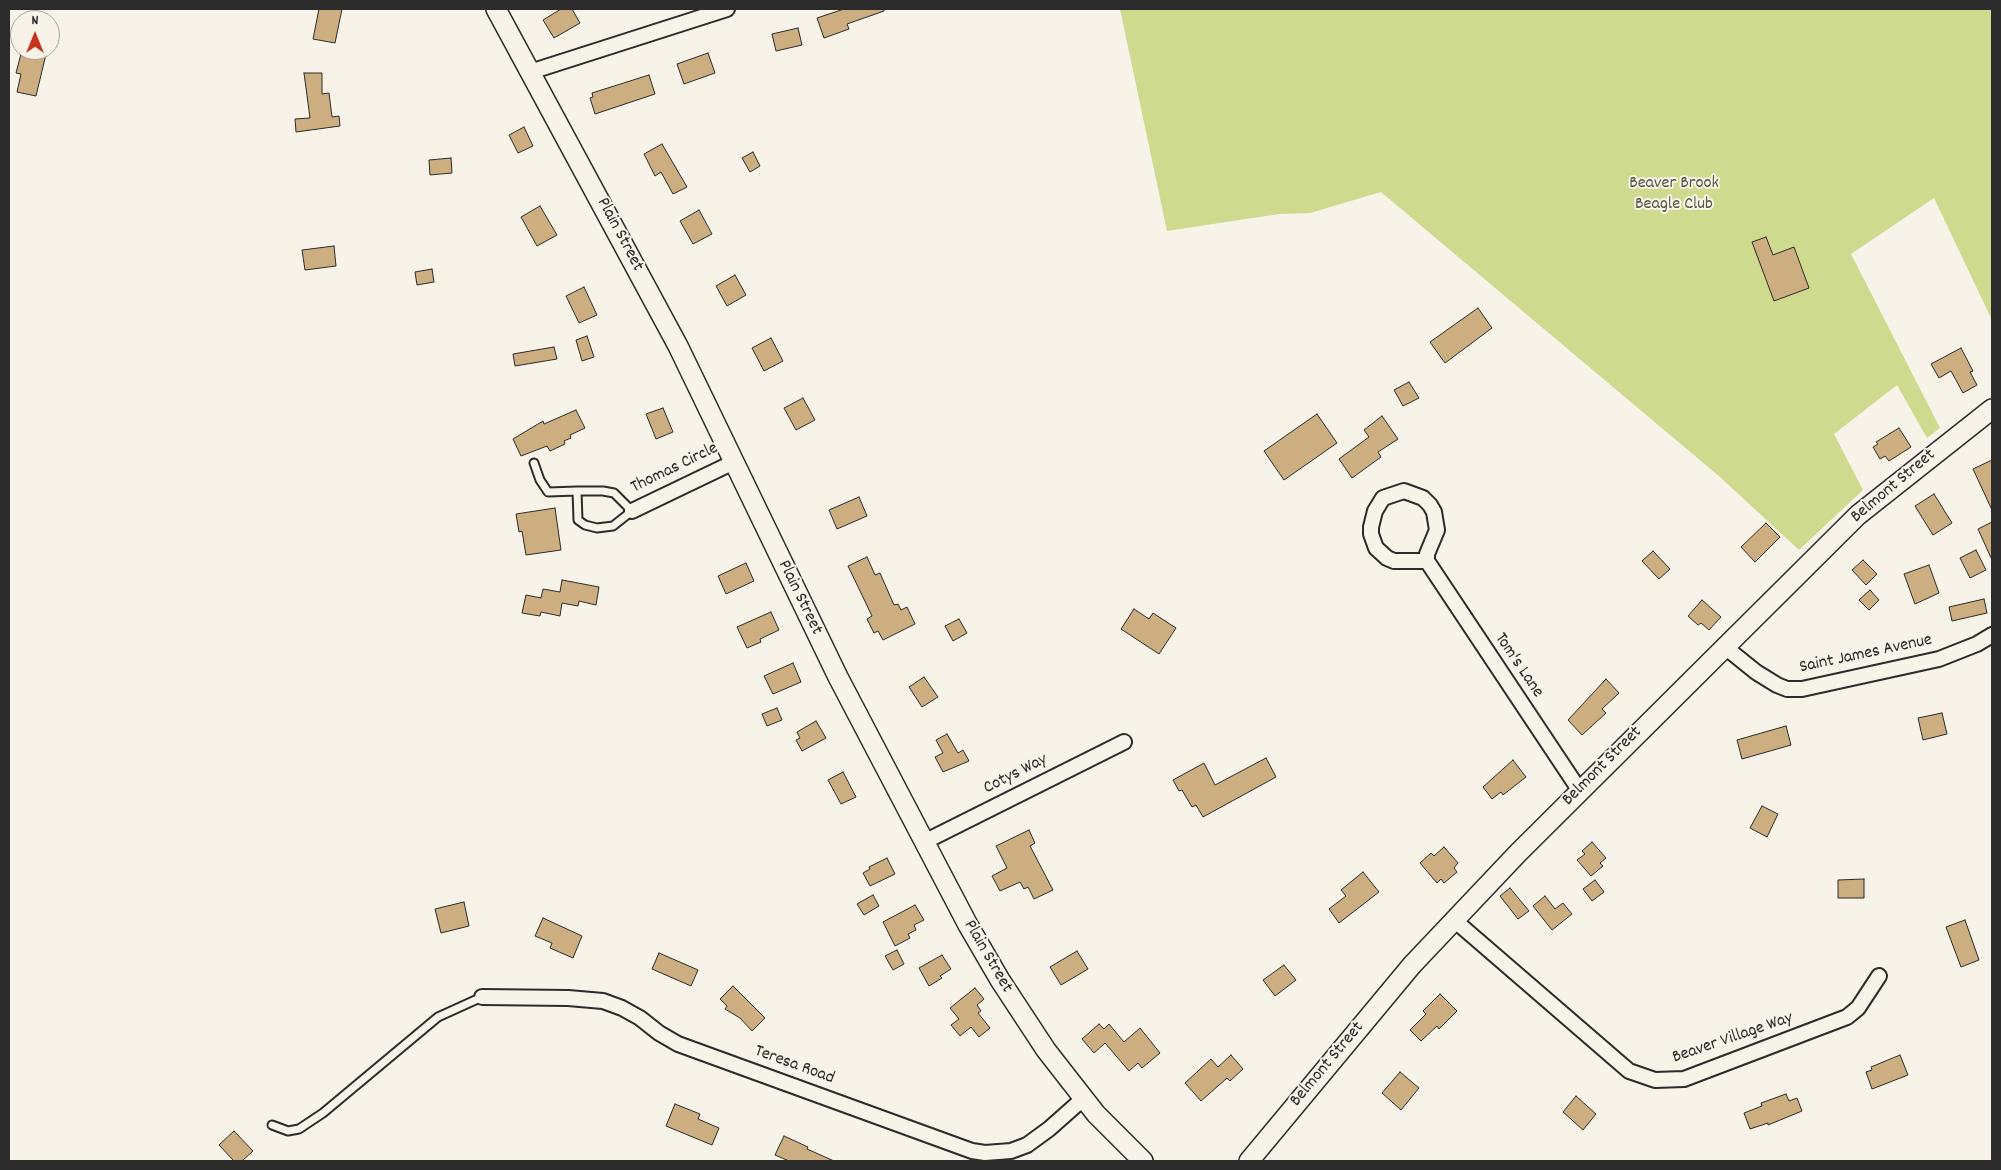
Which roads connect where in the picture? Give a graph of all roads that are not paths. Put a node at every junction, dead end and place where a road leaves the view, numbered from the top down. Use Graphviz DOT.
graph roads {
  1 [pos="496,9"];
  2 [pos="727,9"];
  3 [pos="530,72"];
  4 [pos="1992,409"];
  5 [pos="734,462"];
  6 [pos="534,463"];
  7 [pos="577,491"];
  8 [pos="632,511"];
  9 [pos="1427,561"];
  10 [pos="1992,635"];
  11 [pos="1725,647"];
  12 [pos="1124,742"];
  13 [pos="1580,791"];
  14 [pos="924,842"];
  15 [pos="1453,919"];
  16 [pos="1879,976"];
  17 [pos="482,997"];
  18 [pos="1084,1098"];
  19 [pos="272,1125"];
  20 [pos="1142,1161"];
  21 [pos="1249,1161"];
  1 -- 3 [label="main road, Plain Street"];
  2 -- 3 [label="street"];
  3 -- 5 [label="main road, Plain Street"];
  4 -- 11 [label="main road, Belmont Street"];
  5 -- 8 [label="street, Thomas Circle"];
  5 -- 14 [label="main road, Plain Street"];
  6 -- 7 [label="lane"];
  7 -- 8 [label="lane"];
  7 -- 8 [label="lane"];
  9 -- 9 [label="street"];
  9 -- 13 [label="street, Tom's Lane"];
  10 -- 11 [label="street, Saint James Avenue"];
  11 -- 13 [label="main road, Belmont Street"];
  12 -- 14 [label="street, Cotys Way"];
  13 -- 15 [label="main road, Belmont Street"];
  14 -- 18 [label="main road, Plain Street"];
  15 -- 16 [label="street, Beaver Village Way"];
  15 -- 21 [label="main road, Belmont Street"];
  17 -- 18 [label="street, Teresa Road"];
  17 -- 19 [label="lane"];
  18 -- 20 [label="main road, Plain Street"];
}
